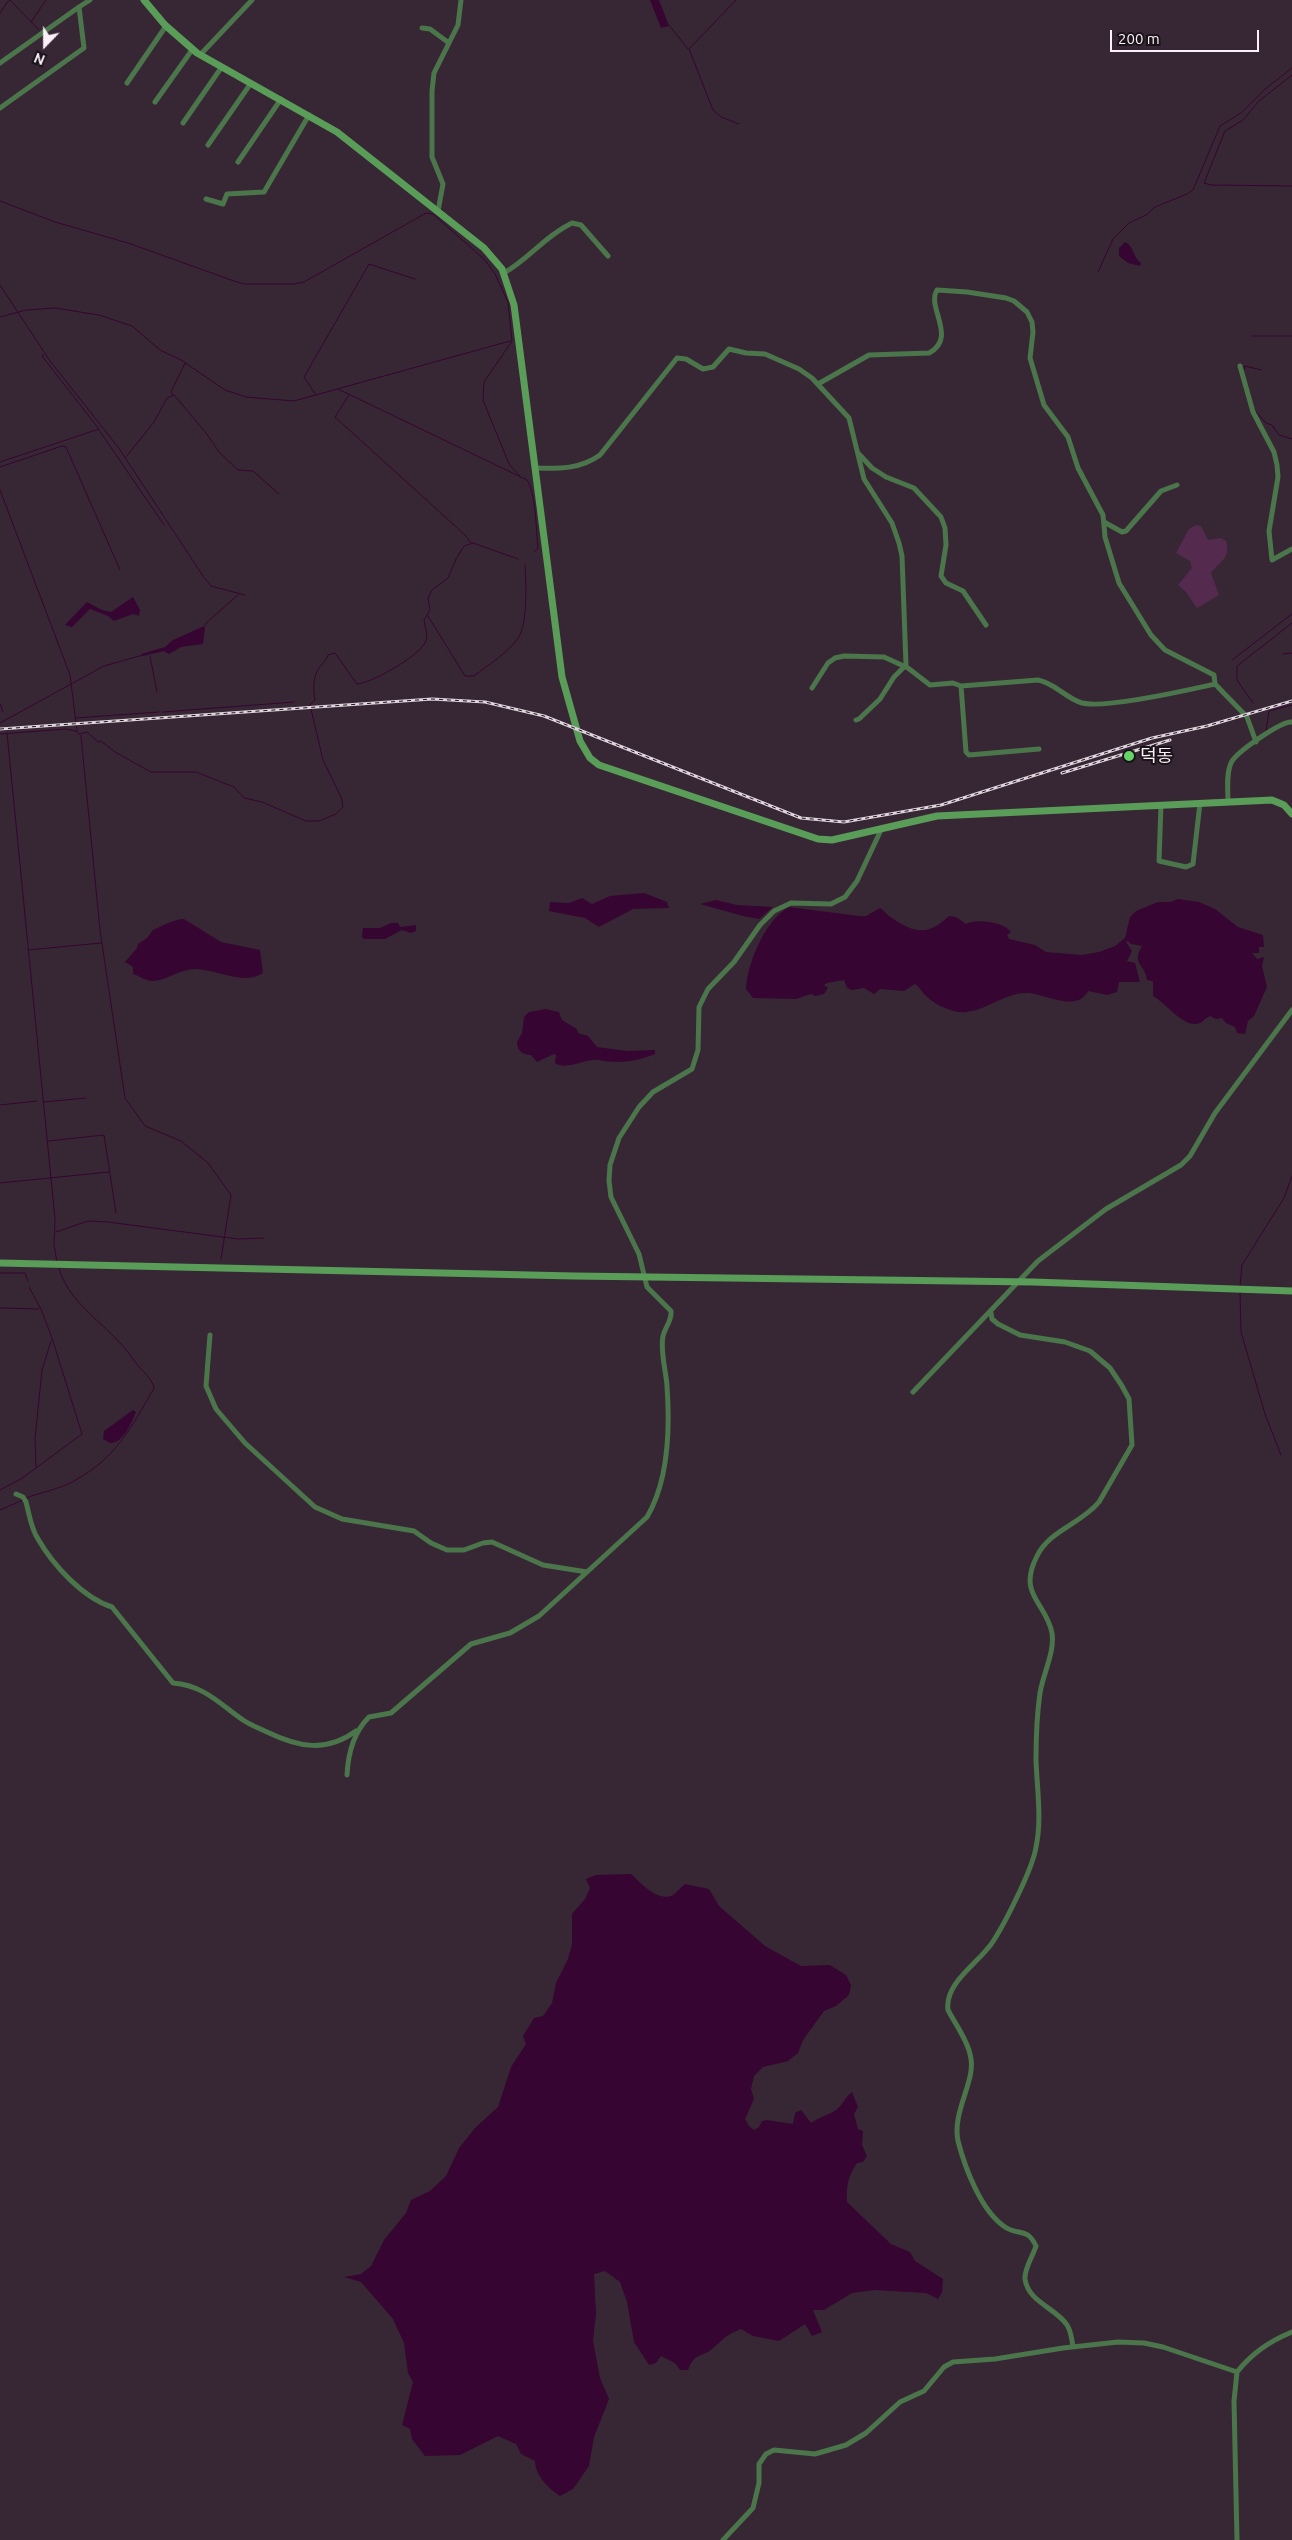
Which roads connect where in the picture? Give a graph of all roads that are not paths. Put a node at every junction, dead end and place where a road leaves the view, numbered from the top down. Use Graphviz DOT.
graph roads {
  1 [pos="90,0"];
  2 [pos="144,0"];
  3 [pos="252,0"];
  4 [pos="461,0"];
  5 [pos="79,7"];
  6 [pos="166,26"];
  7 [pos="422,28"];
  8 [pos="449,43"];
  9 [pos="192,50"];
  10 [pos="200,55"];
  11 [pos="0,63"];
  12 [pos="221,68"];
  13 [pos="127,83"];
  14 [pos="251,83"];
  15 [pos="281,99"];
  16 [pos="155,102"];
  17 [pos="0,108"];
  18 [pos="309,115"];
  19 [pos="183,123"];
  20 [pos="208,145"];
  21 [pos="238,162"];
  22 [pos="206,199"];
  23 [pos="438,211"];
  24 [pos="608,256"];
  25 [pos="504,273"];
  26 [pos="1240,366"];
  27 [pos="818,384"];
  28 [pos="856,452"];
  29 [pos="535,468"];
  30 [pos="1177,486"];
  31 [pos="1104,522"];
  32 [pos="1292,549"];
  33 [pos="986,625"];
  34 [pos="904,666"];
  35 [pos="1215,684"];
  36 [pos="961,686"];
  37 [pos="812,688"];
  38 [pos="856,720"];
  39 [pos="1292,722"];
  40 [pos="1256,742"];
  41 [pos="1038,749"];
  42 [pos="1228,802"];
  43 [pos="1200,804"];
  44 [pos="1161,805"];
  45 [pos="1292,814"];
  46 [pos="881,830"];
  47 [pos="1292,1010"];
  48 [pos="0,1262"];
  49 [pos="643,1277"];
  50 [pos="1017,1282"];
  51 [pos="1292,1291"];
  52 [pos="991,1312"];
  53 [pos="210,1336"];
  54 [pos="913,1392"];
  55 [pos="16,1494"];
  56 [pos="587,1572"];
  57 [pos="359,1729"];
  58 [pos="347,1775"];
  59 [pos="1292,2332"];
  60 [pos="1072,2347"];
  61 [pos="1237,2372"];
  62 [pos="723,2540"];
  63 [pos="1237,2540"];
  1 -- 5 [label="street"];
  2 -- 6 [label="main road"];
  3 -- 10 [label="street"];
  4 -- 8 [label="street"];
  5 -- 11 [label="street"];
  5 -- 17 [label="street"];
  6 -- 9 [label="main road"];
  6 -- 13 [label="street"];
  7 -- 8 [label="street"];
  8 -- 23 [label="street"];
  9 -- 10 [label="main road"];
  9 -- 16 [label="street"];
  10 -- 12 [label="main road"];
  12 -- 14 [label="main road"];
  12 -- 19 [label="street"];
  14 -- 15 [label="main road"];
  14 -- 20 [label="street"];
  15 -- 18 [label="main road"];
  15 -- 21 [label="street"];
  18 -- 22 [label="street"];
  18 -- 23 [label="main road"];
  23 -- 25 [label="main road"];
  24 -- 25 [label="street"];
  25 -- 29 [label="main road"];
  26 -- 32 [label="street"];
  27 -- 28 [label="street"];
  27 -- 29 [label="street"];
  27 -- 31 [label="street"];
  28 -- 33 [label="street"];
  28 -- 34 [label="street"];
  29 -- 46 [label="main road"];
  30 -- 31 [label="street"];
  31 -- 35 [label="street"];
  34 -- 36 [label="street"];
  34 -- 37 [label="street"];
  34 -- 38 [label="street"];
  35 -- 36 [label="street"];
  35 -- 40 [label="street"];
  36 -- 41 [label="street"];
  39 -- 40 [label="street"];
  40 -- 42 [label="street"];
  42 -- 43 [label="main road"];
  42 -- 45 [label="main road"];
  43 -- 44 [label="main road"];
  43 -- 44 [label="street"];
  44 -- 46 [label="main road"];
  46 -- 49 [label="street"];
  47 -- 50 [label="street"];
  48 -- 49 [label="main road"];
  49 -- 50 [label="main road"];
  49 -- 56 [label="street"];
  50 -- 51 [label="main road"];
  50 -- 52 [label="street"];
  52 -- 54 [label="street"];
  52 -- 60 [label="street"];
  53 -- 56 [label="street"];
  55 -- 57 [label="street"];
  56 -- 57 [label="street"];
  57 -- 58 [label="street"];
  59 -- 61 [label="street"];
  60 -- 61 [label="street"];
  60 -- 62 [label="street"];
  61 -- 63 [label="street"];
}
